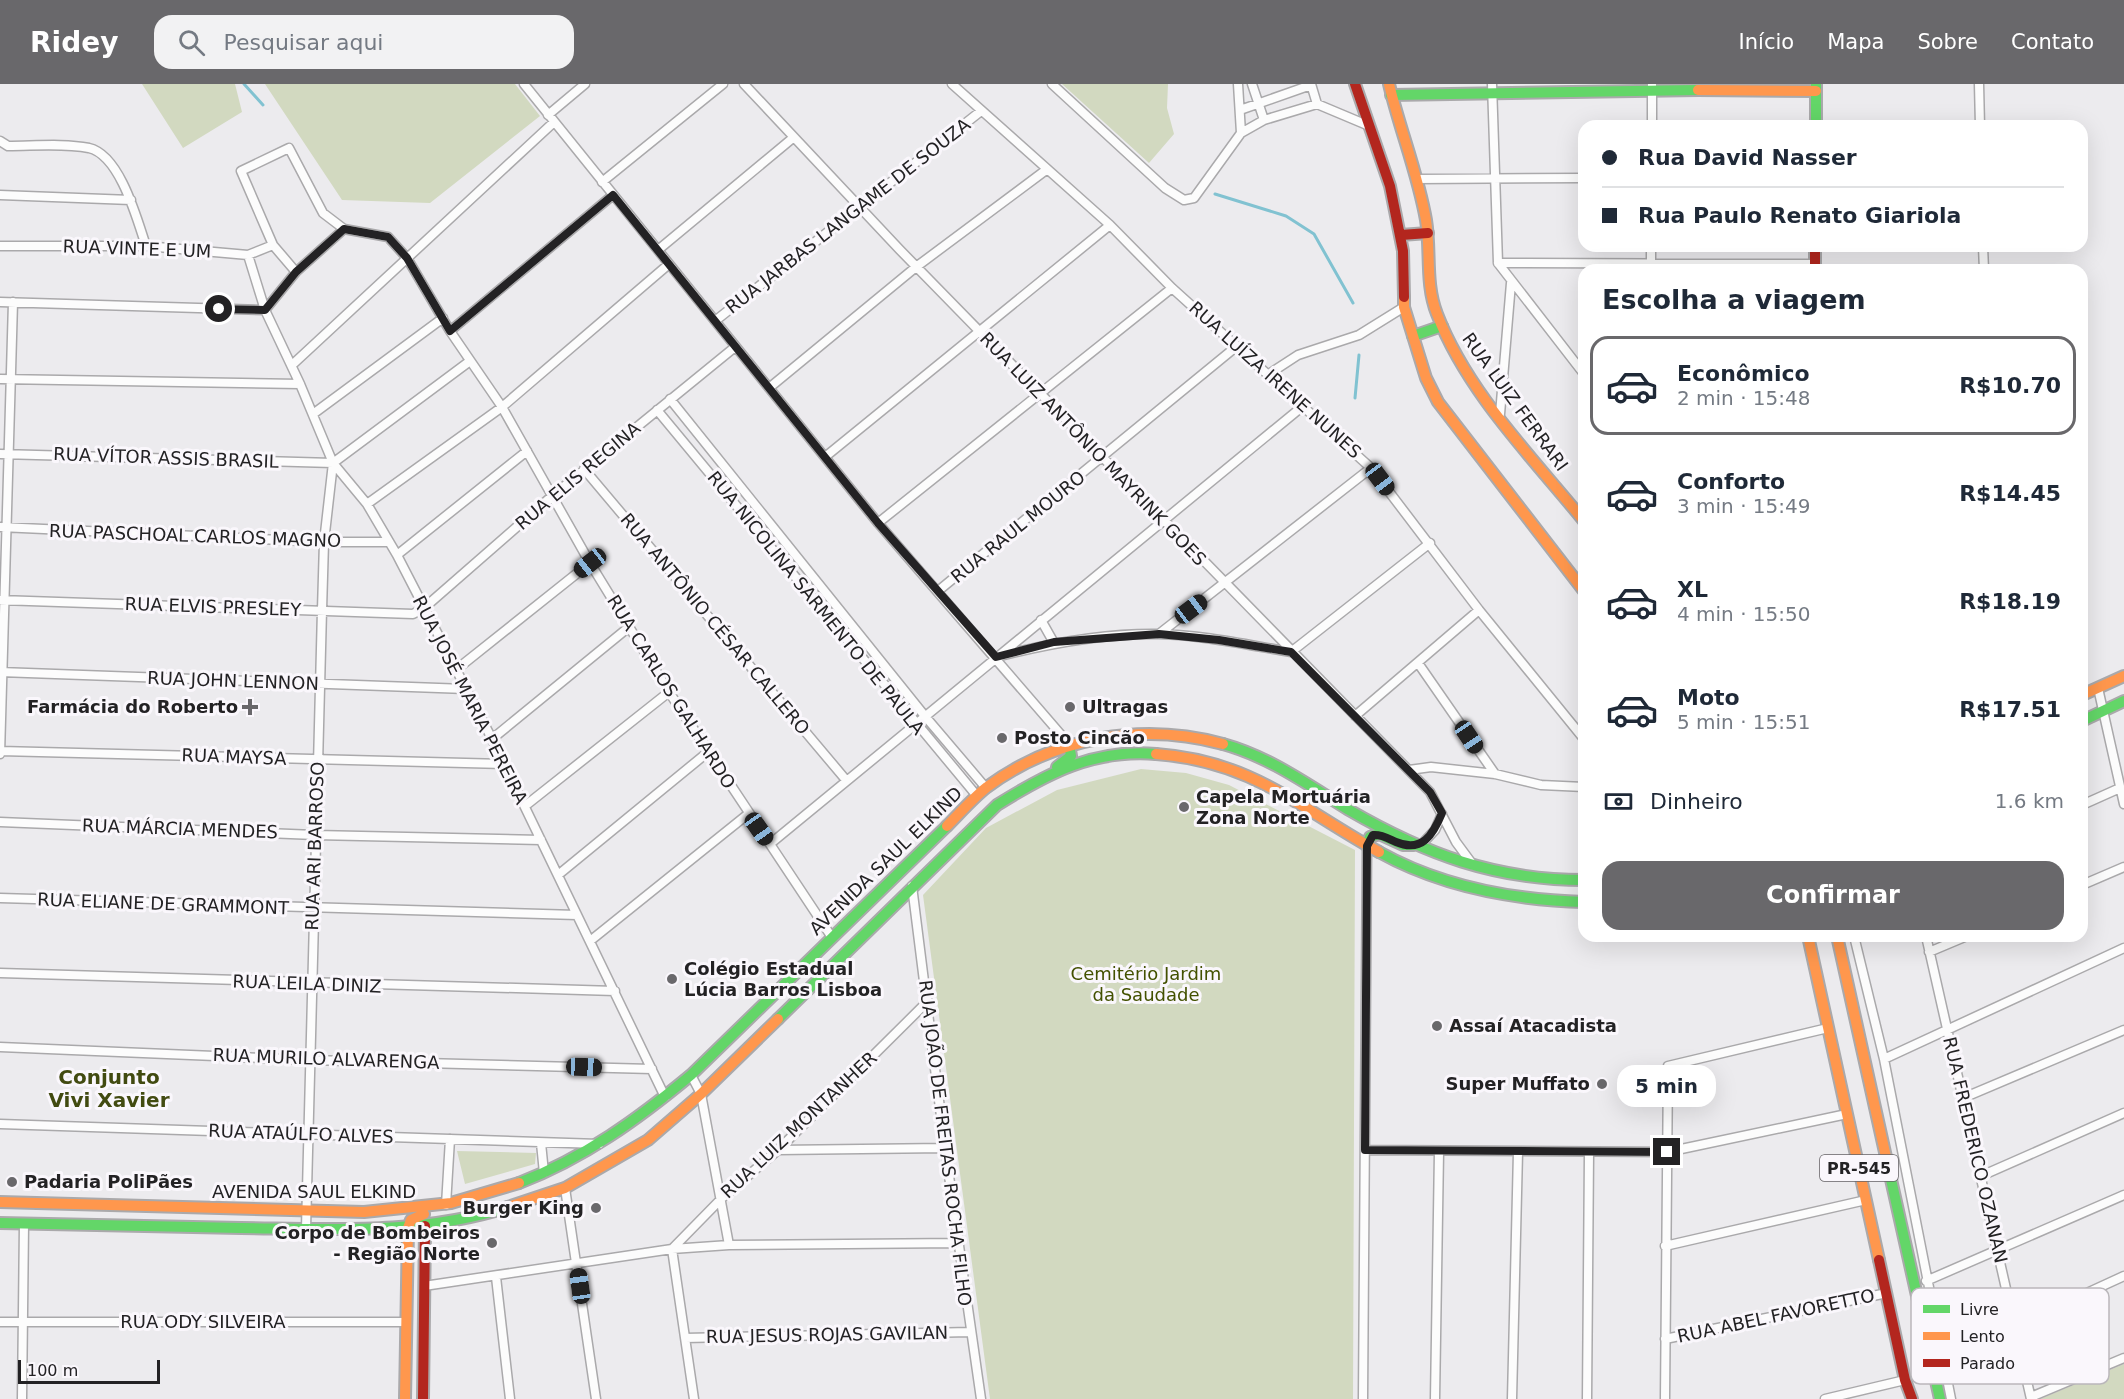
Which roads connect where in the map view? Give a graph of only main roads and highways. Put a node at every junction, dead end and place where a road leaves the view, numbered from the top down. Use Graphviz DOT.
graph roads {
  1 [pos="1355,84"];
  2 [pos="1652,87"];
  3 [pos="1816,87"];
  4 [pos="1492,89"];
  5 [pos="1390,90"];
  6 [pos="1816,120"];
  7 [pos="1428,233"];
  8 [pos="1401,235"];
  9 [pos="1442,326"];
  10 [pos="1413,336"];
  11 [pos="1578,513"];
  12 [pos="1578,583"];
  13 [pos="2124,676"];
  14 [pos="2088,692"];
  15 [pos="2124,701"];
  16 [pos="2088,718"];
  17 [pos="1069,744"];
  18 [pos="1036,780"];
  19 [pos="931,844"];
  20 [pos="1421,845"];
  21 [pos="1367,846"];
  22 [pos="1578,880"];
  23 [pos="912,886"];
  24 [pos="1578,902"];
  25 [pos="1809,942"];
  26 [pos="1838,942"];
  27 [pos="482,1196"];
  28 [pos="0,1202"];
  29 [pos="446,1205"];
  30 [pos="485,1214"];
  31 [pos="0,1223"];
  32 [pos="425,1226"];
  33 [pos="408,1228"];
  34 [pos="1915,1288"];
  35 [pos="1937,1384"];
  36 [pos="405,1399"];
  37 [pos="423,1399"];
  38 [pos="1912,1399"];
  39 [pos="1940,1399"];
  1 -- 8 [label="main road"];
  2 -- 3 [label="main road"];
  2 -- 4 [label="main road"];
  3 -- 6 [label="main road"];
  4 -- 5 [label="main road"];
  5 -- 7 [label="main road, RUA LUIZ FERRARI"];
  7 -- 8 [label="main road"];
  7 -- 9 [label="main road, RUA LUIZ FERRARI"];
  8 -- 10 [label="main road"];
  9 -- 10 [label="main road"];
  9 -- 11 [label="main road, RUA LUIZ FERRARI"];
  10 -- 12 [label="main road"];
  13 -- 14 [label="main road"];
  15 -- 16 [label="main road"];
  17 -- 18 [label="main road"];
  17 -- 19 [label="main road, AVENIDA SAUL ELKIND"];
  17 -- 20 [label="main road, AVENIDA SAUL ELKIND"];
  18 -- 21 [label="main road, AVENIDA SAUL ELKIND"];
  18 -- 23 [label="main road, AVENIDA SAUL ELKIND"];
  19 -- 23 [label="main road"];
  19 -- 27 [label="main road, AVENIDA SAUL ELKIND"];
  20 -- 21 [label="main road"];
  20 -- 22 [label="main road, AVENIDA SAUL ELKIND"];
  21 -- 24 [label="main road, AVENIDA SAUL ELKIND"];
  23 -- 30 [label="main road, AVENIDA SAUL ELKIND"];
  25 -- 38 [label="main road, PR-545"];
  26 -- 34 [label="main road, PR-545"];
  27 -- 29 [label="main road, AVENIDA SAUL ELKIND"];
  27 -- 30 [label="main road"];
  28 -- 29 [label="main road, AVENIDA SAUL ELKIND"];
  29 -- 33 [label="main road"];
  30 -- 32 [label="main road, AVENIDA SAUL ELKIND"];
  31 -- 33 [label="main road, AVENIDA SAUL ELKIND"];
  32 -- 33 [label="main road, AVENIDA SAUL ELKIND"];
  32 -- 37 [label="main road"];
  33 -- 36 [label="main road"];
  35 -- 39 [label="main road, PR-545"];
}
